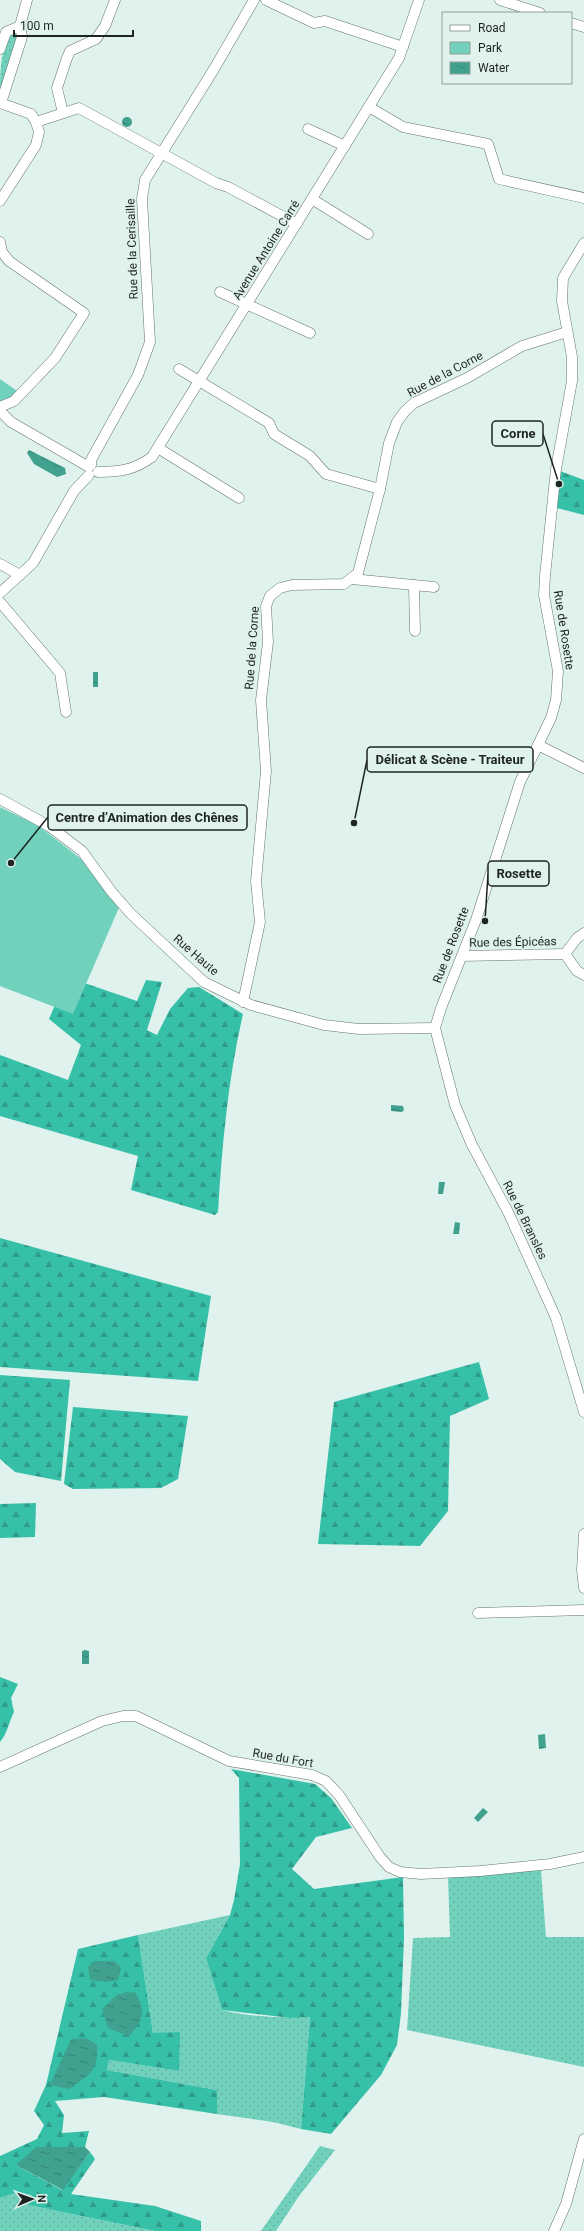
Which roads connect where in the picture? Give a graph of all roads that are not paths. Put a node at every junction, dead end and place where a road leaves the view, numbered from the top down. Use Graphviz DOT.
graph roads {
  1 [pos="27,0"];
  2 [pos="115,0"];
  3 [pos="254,0"];
  4 [pos="266,0"];
  5 [pos="418,0"];
  6 [pos="500,0"];
  7 [pos="537,12"];
  8 [pos="572,23"];
  9 [pos="20,26"];
  10 [pos="584,27"];
  11 [pos="403,47"];
  12 [pos="0,49"];
  13 [pos="1,103"];
  14 [pos="369,107"];
  15 [pos="62,113"];
  16 [pos="36,122"];
  17 [pos="308,129"];
  18 [pos="345,146"];
  19 [pos="160,153"];
  20 [pos="584,198"];
  21 [pos="312,199"];
  22 [pos="0,201"];
  23 [pos="297,224"];
  24 [pos="368,234"];
  25 [pos="0,242"];
  26 [pos="584,243"];
  27 [pos="220,292"];
  28 [pos="247,305"];
  29 [pos="567,332"];
  30 [pos="310,333"];
  31 [pos="179,368"];
  32 [pos="199,381"];
  33 [pos="14,401"];
  34 [pos="0,407"];
  35 [pos="0,410"];
  36 [pos="11,422"];
  37 [pos="158,448"];
  38 [pos="92,470"];
  39 [pos="380,488"];
  40 [pos="239,498"];
  41 [pos="0,564"];
  42 [pos="20,575"];
  43 [pos="352,579"];
  44 [pos="414,585"];
  45 [pos="434,587"];
  46 [pos="0,593"];
  47 [pos="0,602"];
  48 [pos="415,631"];
  49 [pos="66,712"];
  50 [pos="538,745"];
  51 [pos="584,768"];
  52 [pos="0,799"];
  53 [pos="584,933"];
  54 [pos="565,954"];
  55 [pos="462,956"];
  56 [pos="584,975"];
  57 [pos="243,1002"];
  58 [pos="435,1028"];
  59 [pos="584,1412"];
  60 [pos="584,1534"];
  61 [pos="584,1588"];
  62 [pos="584,1610"];
  63 [pos="478,1613"];
  64 [pos="0,1766"];
  65 [pos="584,1858"];
  66 [pos="584,2139"];
  67 [pos="554,2231"];
  1 -- 9 [label="street"];
  2 -- 15 [label="street"];
  3 -- 19 [label="street, Rue de la Cerisaille"];
  4 -- 11 [label="street"];
  5 -- 11 [label="street, Avenue Antoine Carré"];
  6 -- 7 [label="street"];
  8 -- 10 [label="street"];
  9 -- 12 [label="street"];
  9 -- 13 [label="street"];
  11 -- 14 [label="street, Avenue Antoine Carré"];
  13 -- 16 [label="street"];
  14 -- 18 [label="street, Avenue Antoine Carré"];
  14 -- 20 [label="street"];
  15 -- 16 [label="street"];
  15 -- 19 [label="street"];
  16 -- 22 [label="street"];
  17 -- 18 [label="street"];
  18 -- 21 [label="street, Avenue Antoine Carré"];
  19 -- 23 [label="street"];
  19 -- 38 [label="street, Rue de la Cerisaille"];
  21 -- 23 [label="street, Avenue Antoine Carré"];
  21 -- 24 [label="street"];
  23 -- 28 [label="street, Avenue Antoine Carré"];
  25 -- 33 [label="street"];
  26 -- 29 [label="street, Rue de Rosette"];
  27 -- 28 [label="street"];
  28 -- 30 [label="street"];
  28 -- 32 [label="street, Avenue Antoine Carré"];
  29 -- 39 [label="street, Rue de la Corne"];
  29 -- 50 [label="street, Rue de Rosette"];
  31 -- 32 [label="street"];
  32 -- 37 [label="street, Avenue Antoine Carré"];
  32 -- 39 [label="street"];
  33 -- 34 [label="street"];
  33 -- 36 [label="street"];
  35 -- 36 [label="street"];
  36 -- 38 [label="street"];
  37 -- 38 [label="street, Avenue Antoine Carré"];
  37 -- 40 [label="street"];
  38 -- 42 [label="street, Rue de la Cerisaille"];
  39 -- 43 [label="street, Rue de la Corne"];
  41 -- 42 [label="street"];
  42 -- 46 [label="street, Rue de la Cerisaille"];
  43 -- 44 [label="street"];
  43 -- 57 [label="street, Rue de la Corne"];
  44 -- 45 [label="street"];
  44 -- 48 [label="street"];
  47 -- 49 [label="street"];
  50 -- 51 [label="street"];
  50 -- 55 [label="street, Rue de Rosette"];
  52 -- 57 [label="street, Rue Haute"];
  53 -- 54 [label="street, Rue des Épicéas"];
  54 -- 55 [label="street, Rue des Épicéas"];
  54 -- 56 [label="street, Rue des Épicéas"];
  55 -- 58 [label="street, Rue de Rosette"];
  57 -- 58 [label="street, Rue Haute"];
  58 -- 59 [label="street, Rue de Bransles"];
  60 -- 61 [label="street"];
  62 -- 63 [label="street"];
  64 -- 65 [label="street, Rue du Fort"];
  66 -- 67 [label="street"];
}
